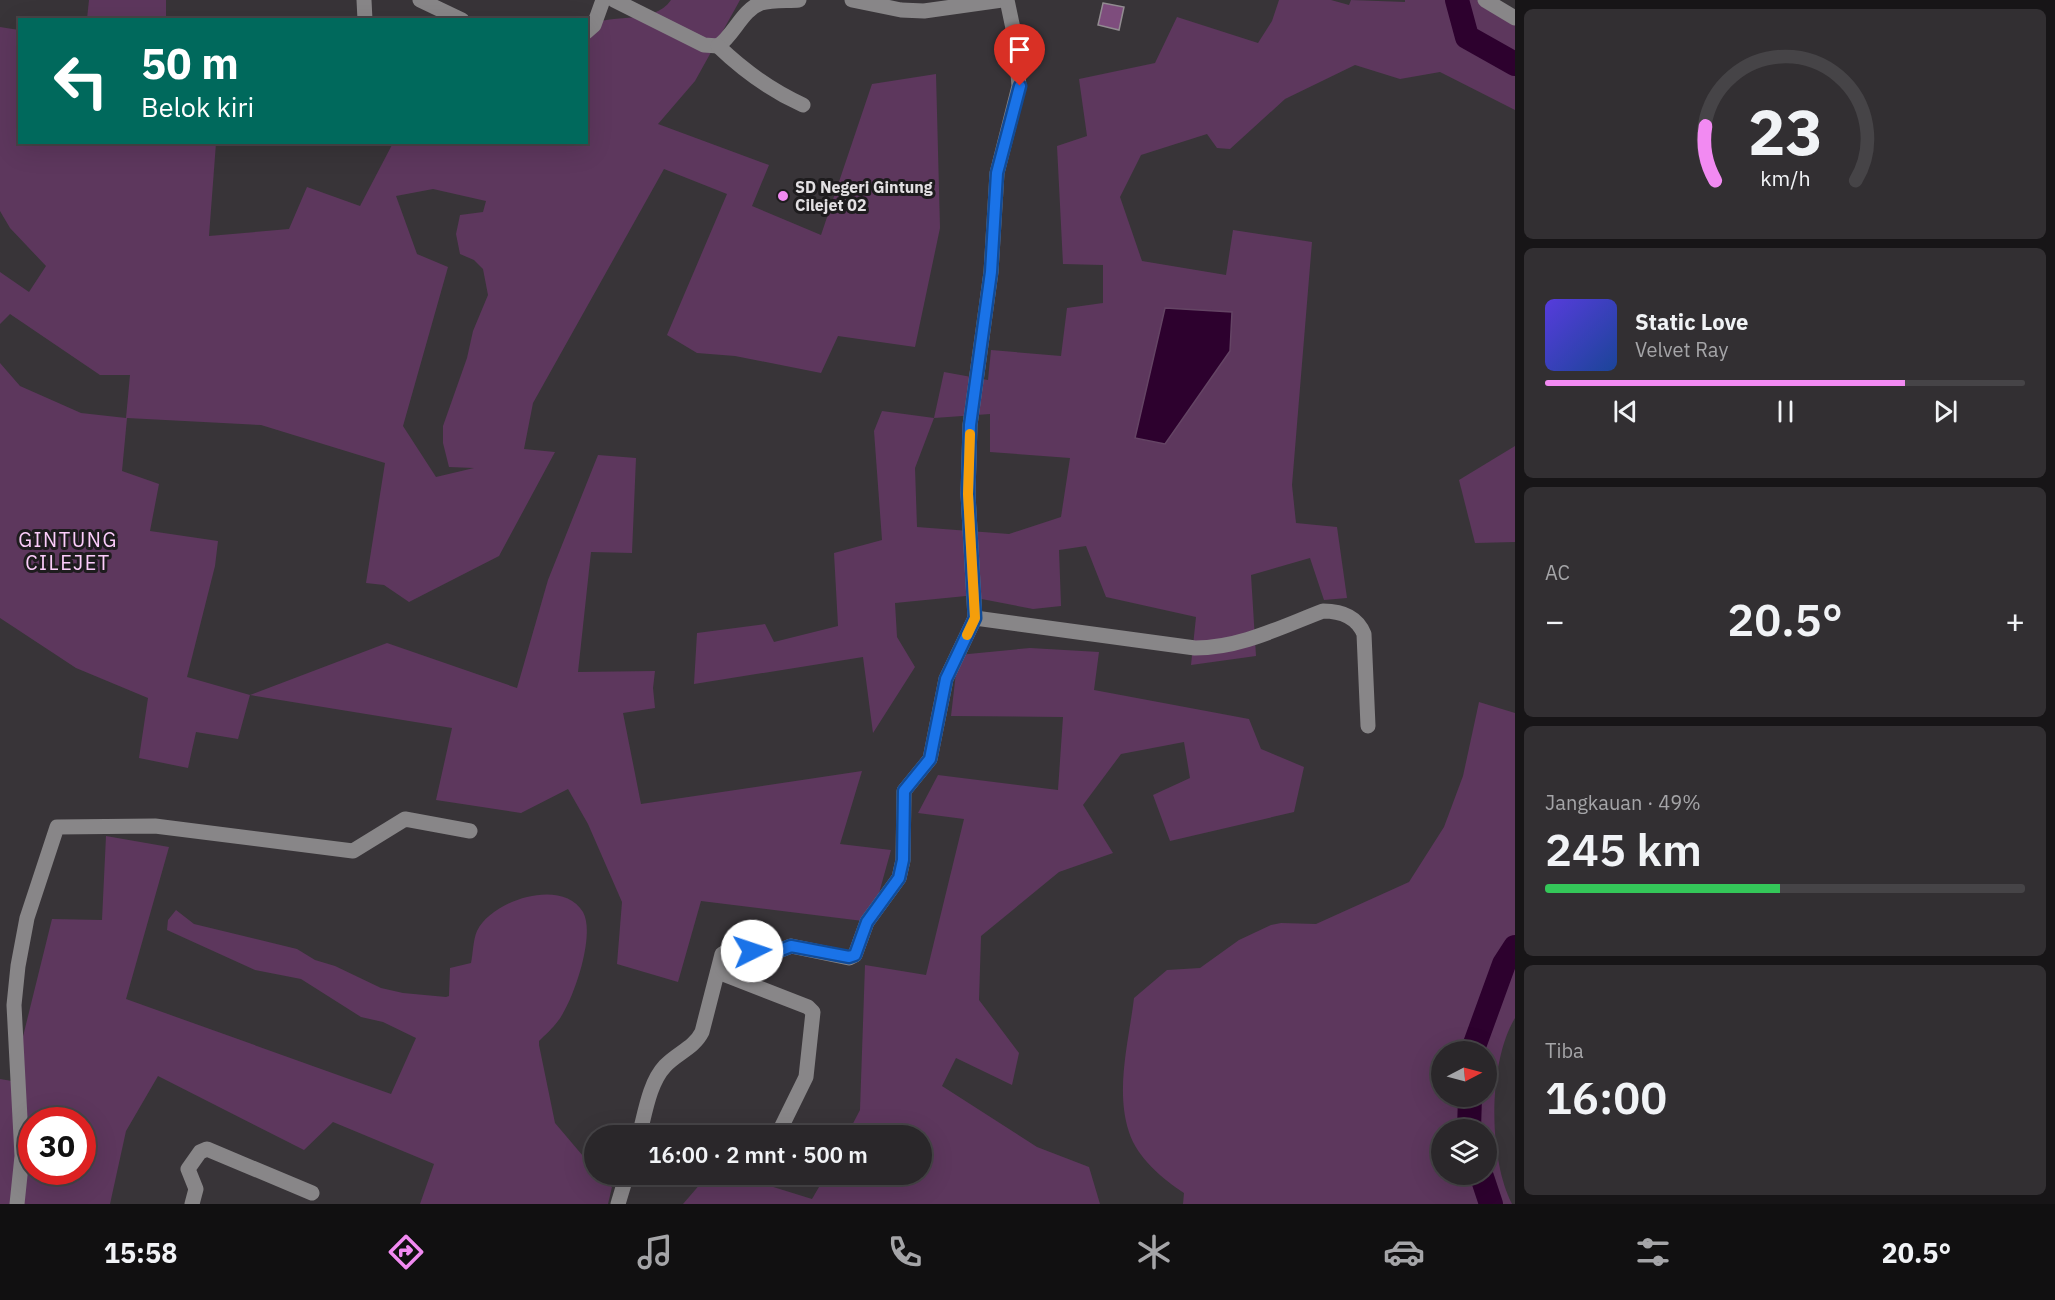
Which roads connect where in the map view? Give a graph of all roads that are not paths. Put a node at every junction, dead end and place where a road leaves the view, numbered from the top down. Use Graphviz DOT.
graph roads {
  1 [pos="364,0"];
  2 [pos="420,0"];
  3 [pos="603,0"];
  4 [pos="614,0"];
  5 [pos="799,0"];
  6 [pos="852,0"];
  7 [pos="1002,0"];
  8 [pos="1007,0"];
  9 [pos="1485,0"];
  10 [pos="364,18"];
  11 [pos="458,18"];
  12 [pos="1515,18"];
  13 [pos="588,30"];
  14 [pos="718,46"];
  15 [pos="803,105"];
  16 [pos="975,618"];
  17 [pos="1368,726"];
  18 [pos="470,831"];
  19 [pos="718,972"];
  20 [pos="642,1125"];
  21 [pos="782,1125"];
  22 [pos="624,1185"];
  23 [pos="312,1193"];
  24 [pos="17,1204"];
  25 [pos="192,1204"];
  26 [pos="618,1204"];
  1 -- 10 [label="street"];
  2 -- 11 [label="street"];
  3 -- 13 [label="street"];
  4 -- 14 [label="street"];
  5 -- 14 [label="street"];
  6 -- 7 [label="street"];
  8 -- 16 [label="street"];
  9 -- 12 [label="street"];
  14 -- 15 [label="street"];
  16 -- 17 [label="street"];
  16 -- 19 [label="street"];
  18 -- 24 [label="street"];
  19 -- 20 [label="street"];
  19 -- 21 [label="street"];
  22 -- 26 [label="street"];
  23 -- 25 [label="street"];
}
